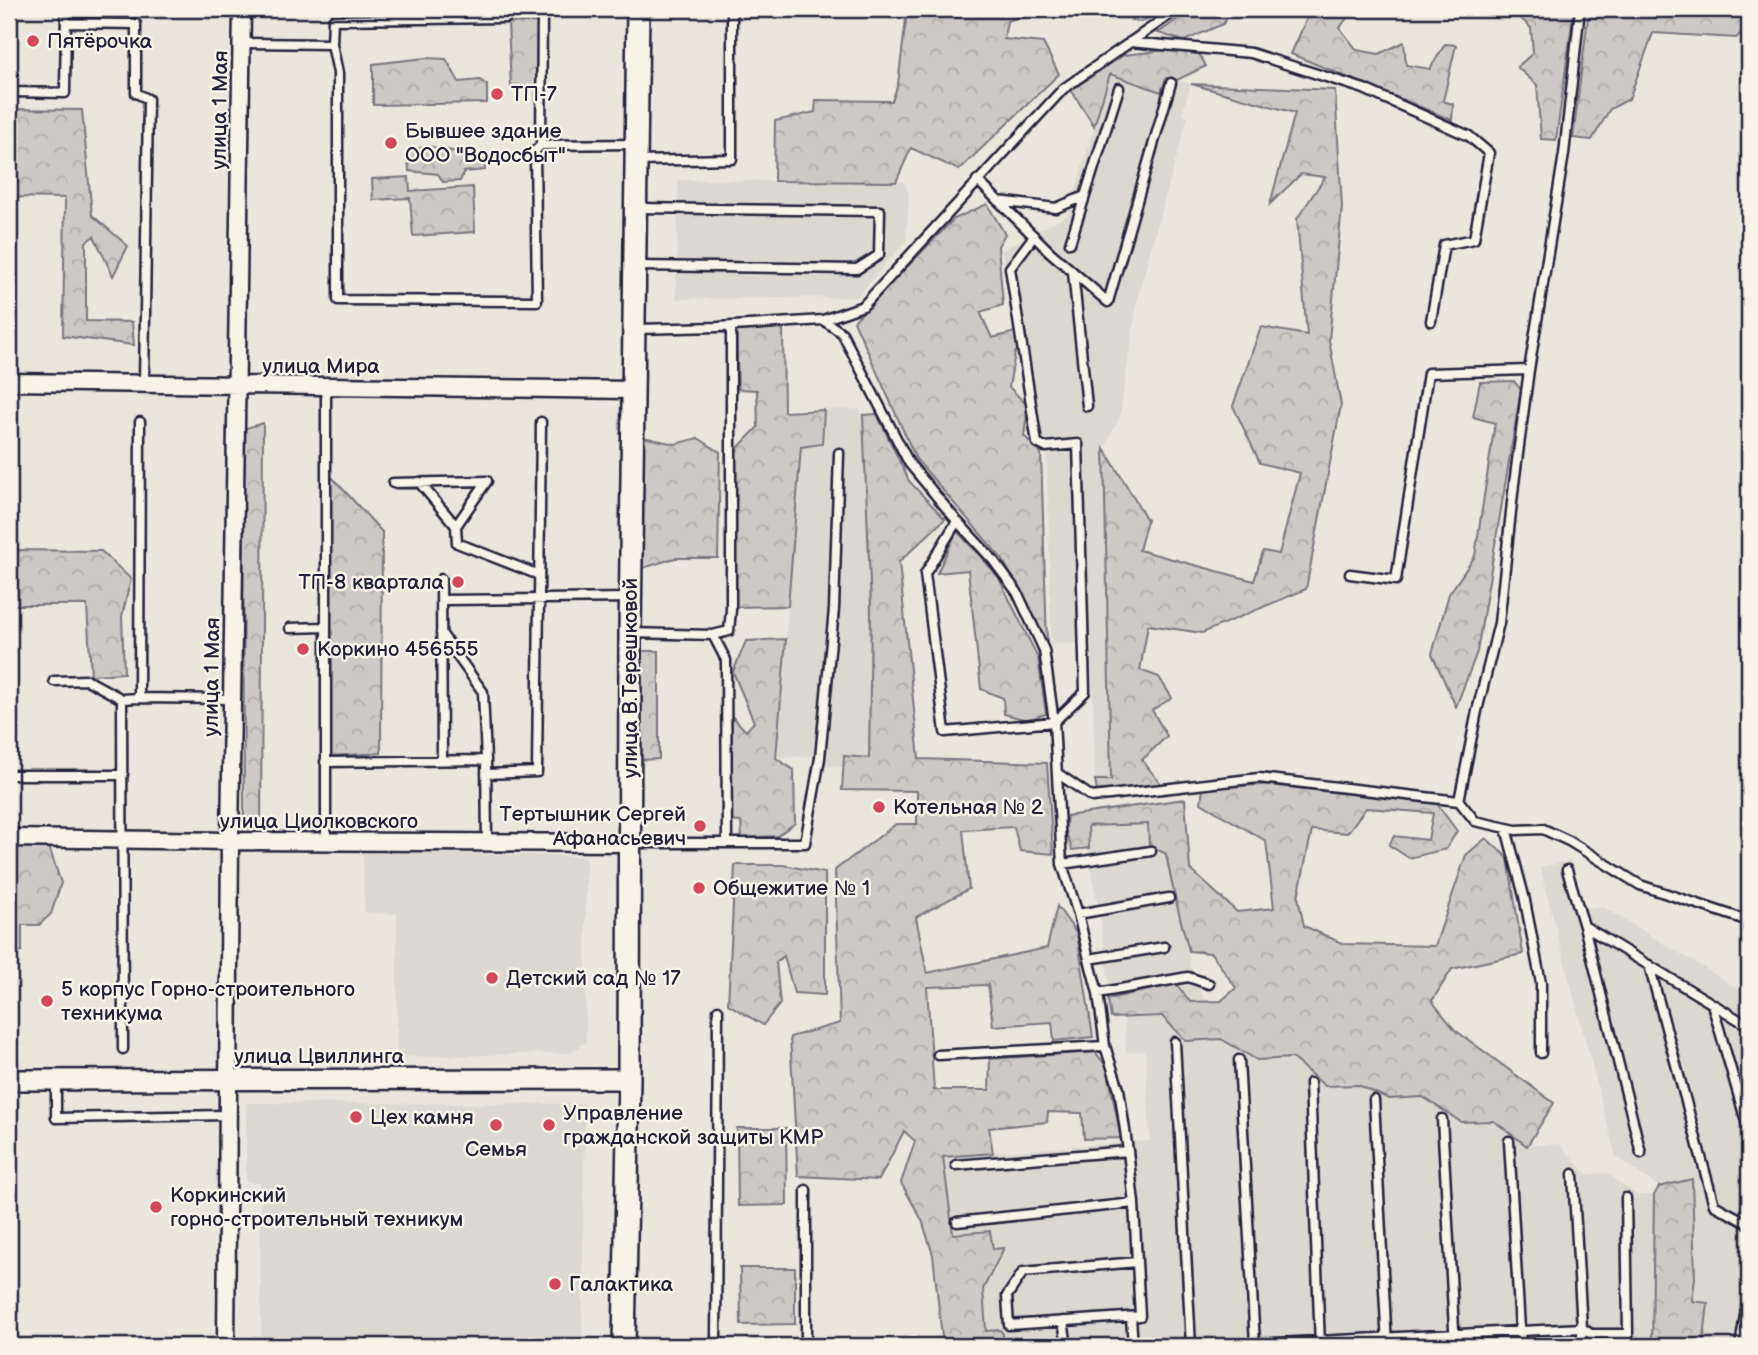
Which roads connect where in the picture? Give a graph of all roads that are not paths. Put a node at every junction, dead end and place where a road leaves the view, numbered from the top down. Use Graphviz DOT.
graph roads {
  1 [pos="66,9"];
  2 [pos="242,9"];
  3 [pos="542,9"];
  4 [pos="638,9"];
  5 [pos="733,9"];
  6 [pos="1178,9"];
  7 [pos="1580,9"];
  8 [pos="506,18"];
  9 [pos="66,23"];
  10 [pos="1130,42"];
  11 [pos="242,43"];
  12 [pos="332,44"];
  13 [pos="1171,83"];
  14 [pos="1119,88"];
  15 [pos="9,92"];
  16 [pos="541,145"];
  17 [pos="636,153"];
  18 [pos="977,180"];
  19 [pos="1085,196"];
  20 [pos="998,201"];
  21 [pos="636,208"];
  22 [pos="1034,236"];
  23 [pos="1070,243"];
  24 [pos="636,266"];
  25 [pos="1073,272"];
  26 [pos="824,320"];
  27 [pos="1431,321"];
  28 [pos="731,327"];
  29 [pos="634,329"];
  30 [pos="1529,370"];
  31 [pos="9,382"];
  32 [pos="144,385"];
  33 [pos="236,387"];
  34 [pos="326,387"];
  35 [pos="632,390"];
  36 [pos="1087,406"];
  37 [pos="140,422"];
  38 [pos="541,422"];
  39 [pos="839,453"];
  40 [pos="419,482"];
  41 [pos="393,483"];
  42 [pos="957,521"];
  43 [pos="456,526"];
  44 [pos="1350,574"];
  45 [pos="539,575"];
  46 [pos="441,579"];
  47 [pos="631,598"];
  48 [pos="538,599"];
  49 [pos="441,600"];
  50 [pos="326,627"];
  51 [pos="290,628"];
  52 [pos="442,632"];
  53 [pos="630,633"];
  54 [pos="713,635"];
  55 [pos="54,681"];
  56 [pos="139,698"];
  57 [pos="122,699"];
  58 [pos="232,699"];
  59 [pos="1054,722"];
  60 [pos="442,760"];
  61 [pos="486,760"];
  62 [pos="325,762"];
  63 [pos="1057,773"];
  64 [pos="486,774"];
  65 [pos="9,775"];
  66 [pos="123,775"];
  67 [pos="1459,801"];
  68 [pos="1506,828"];
  69 [pos="9,838"];
  70 [pos="123,840"];
  71 [pos="230,841"];
  72 [pos="326,842"];
  73 [pos="488,842"];
  74 [pos="629,843"];
  75 [pos="727,843"];
  76 [pos="1151,851"];
  77 [pos="1062,864"];
  78 [pos="1566,870"];
  79 [pos="1169,898"];
  80 [pos="1078,914"];
  81 [pos="1749,921"];
  82 [pos="1584,926"];
  83 [pos="1164,947"];
  84 [pos="1089,959"];
  85 [pos="1649,965"];
  86 [pos="1209,984"];
  87 [pos="1098,993"];
  88 [pos="1713,1004"];
  89 [pos="718,1010"];
  90 [pos="1749,1026"];
  91 [pos="1175,1042"];
  92 [pos="1105,1046"];
  93 [pos="123,1049"];
  94 [pos="1541,1053"];
  95 [pos="938,1055"];
  96 [pos="1239,1060"];
  97 [pos="228,1079"];
  98 [pos="629,1079"];
  99 [pos="9,1080"];
  100 [pos="56,1080"];
  101 [pos="1310,1083"];
  102 [pos="1374,1100"];
  103 [pos="228,1115"];
  104 [pos="1442,1119"];
  105 [pos="1749,1132"];
  106 [pos="1509,1141"];
  107 [pos="1128,1151"];
  108 [pos="1641,1153"];
  109 [pos="956,1165"];
  110 [pos="1573,1174"];
  111 [pos="806,1190"];
  112 [pos="1626,1198"];
  113 [pos="1134,1203"];
  114 [pos="957,1222"];
  115 [pos="1749,1224"];
  116 [pos="1137,1262"];
  117 [pos="1749,1290"];
  118 [pos="1131,1317"];
  119 [pos="1063,1321"];
  120 [pos="1582,1328"];
  121 [pos="1521,1331"];
  122 [pos="1455,1334"];
  123 [pos="1628,1334"];
  124 [pos="1387,1342"];
  125 [pos="1320,1344"];
  126 [pos="1255,1345"];
  127 [pos="226,1346"];
  128 [pos="624,1346"];
  129 [pos="716,1346"];
  130 [pos="806,1346"];
  131 [pos="1067,1346"];
  132 [pos="1133,1346"];
  133 [pos="1192,1346"];
  134 [pos="1455,1346"];
  135 [pos="1521,1346"];
  136 [pos="1583,1346"];
  137 [pos="1628,1346"];
  138 [pos="1740,1346"];
  1 -- 9 [label="lane"];
  2 -- 11 [label="street, улица 1 Мая"];
  3 -- 16 [label="lane"];
  4 -- 17 [label="main road, улица В.Терешковой"];
  5 -- 17 [label="lane"];
  6 -- 10 [label="lane"];
  7 -- 30 [label="lane"];
  8 -- 12 [label="lane"];
  9 -- 15 [label="lane"];
  9 -- 32 [label="lane"];
  10 -- 18 [label="lane"];
  10 -- 27 [label="lane"];
  11 -- 12 [label="lane"];
  11 -- 33 [label="street, улица 1 Мая"];
  12 -- 16 [label="lane"];
  13 -- 25 [label="lane"];
  14 -- 19 [label="lane"];
  16 -- 17 [label="lane"];
  17 -- 21 [label="main road, улица В.Терешковой"];
  18 -- 20 [label="lane"];
  18 -- 26 [label="lane"];
  19 -- 20 [label="lane"];
  19 -- 23 [label="lane"];
  20 -- 22 [label="lane"];
  21 -- 24 [label="main road, улица В.Терешковой"];
  21 -- 24 [label="lane"];
  22 -- 25 [label="lane"];
  22 -- 59 [label="lane"];
  24 -- 29 [label="main road, улица В.Терешковой"];
  25 -- 36 [label="lane"];
  26 -- 28 [label="lane"];
  26 -- 42 [label="lane"];
  28 -- 29 [label="lane"];
  28 -- 54 [label="lane"];
  29 -- 35 [label="main road, улица В.Терешковой"];
  30 -- 44 [label="lane"];
  30 -- 67 [label="lane"];
  31 -- 32 [label="street, улица Мира"];
  32 -- 33 [label="street, улица Мира"];
  33 -- 34 [label="street, улица Мира"];
  33 -- 58 [label="street, улица 1 Мая"];
  34 -- 35 [label="street, улица Мира"];
  34 -- 50 [label="lane"];
  35 -- 47 [label="main road, улица В.Терешковой"];
  37 -- 56 [label="lane"];
  38 -- 45 [label="lane"];
  39 -- 75 [label="lane"];
  40 -- 41 [label="lane"];
  40 -- 43 [label="lane"];
  40 -- 43 [label="lane"];
  42 -- 59 [label="lane"];
  42 -- 59 [label="lane"];
  43 -- 45 [label="lane"];
  45 -- 48 [label="lane"];
  46 -- 49 [label="lane"];
  47 -- 48 [label="lane"];
  47 -- 53 [label="main road, улица В.Терешковой"];
  48 -- 49 [label="lane"];
  48 -- 64 [label="lane"];
  49 -- 52 [label="lane"];
  50 -- 51 [label="lane"];
  50 -- 62 [label="lane"];
  52 -- 60 [label="lane"];
  52 -- 61 [label="lane"];
  53 -- 54 [label="lane"];
  53 -- 74 [label="main road, улица В.Терешковой"];
  54 -- 75 [label="lane"];
  55 -- 57 [label="lane"];
  56 -- 57 [label="lane"];
  56 -- 58 [label="lane"];
  57 -- 66 [label="lane"];
  58 -- 71 [label="street, улица 1 Мая"];
  59 -- 63 [label="lane"];
  60 -- 61 [label="lane"];
  60 -- 62 [label="lane"];
  61 -- 64 [label="lane"];
  62 -- 72 [label="lane"];
  63 -- 67 [label="lane"];
  63 -- 77 [label="lane"];
  64 -- 73 [label="lane"];
  65 -- 66 [label="lane"];
  66 -- 70 [label="lane"];
  67 -- 68 [label="lane"];
  68 -- 81 [label="lane"];
  68 -- 94 [label="lane"];
  69 -- 70 [label="street, улица Циолковского"];
  70 -- 71 [label="street, улица Циолковского"];
  70 -- 93 [label="lane"];
  71 -- 72 [label="street, улица Циолковского"];
  71 -- 97 [label="street, улица 1 Мая"];
  72 -- 73 [label="street, улица Циолковского"];
  73 -- 74 [label="street, улица Циолковского"];
  74 -- 75 [label="lane"];
  74 -- 98 [label="main road, улица В.Терешковой"];
  76 -- 77 [label="lane"];
  77 -- 80 [label="lane"];
  78 -- 82 [label="lane"];
  79 -- 80 [label="lane"];
  80 -- 84 [label="lane"];
  82 -- 85 [label="lane"];
  82 -- 108 [label="lane"];
  83 -- 84 [label="lane"];
  84 -- 87 [label="lane"];
  85 -- 88 [label="lane"];
  85 -- 115 [label="lane"];
  86 -- 87 [label="lane"];
  87 -- 92 [label="lane"];
  88 -- 90 [label="lane"];
  88 -- 105 [label="lane"];
  89 -- 129 [label="lane"];
  91 -- 133 [label="lane"];
  92 -- 95 [label="lane"];
  92 -- 107 [label="lane"];
  96 -- 126 [label="lane"];
  97 -- 98 [label="street, улица Цвиллинга"];
  97 -- 100 [label="street, улица Цвиллинга"];
  97 -- 103 [label="street, улица 1 Мая"];
  98 -- 128 [label="main road, улица В.Терешковой"];
  99 -- 100 [label="street, улица Цвиллинга"];
  100 -- 103 [label="lane"];
  101 -- 125 [label="lane"];
  102 -- 124 [label="lane"];
  103 -- 127 [label="street, улица 1 Мая"];
  104 -- 122 [label="lane"];
  106 -- 121 [label="lane"];
  107 -- 109 [label="lane"];
  107 -- 113 [label="lane"];
  110 -- 120 [label="lane"];
  111 -- 130 [label="lane"];
  112 -- 123 [label="lane"];
  113 -- 114 [label="lane"];
  113 -- 116 [label="lane"];
  116 -- 118 [label="lane"];
  116 -- 119 [label="lane"];
  117 -- 138 [label="lane"];
  118 -- 119 [label="lane"];
  118 -- 132 [label="lane"];
  119 -- 131 [label="lane"];
  120 -- 121 [label="lane"];
  120 -- 123 [label="lane"];
  120 -- 136 [label="lane"];
  121 -- 122 [label="lane"];
  121 -- 135 [label="lane"];
  122 -- 124 [label="lane"];
  122 -- 134 [label="lane"];
  123 -- 137 [label="lane"];
  124 -- 125 [label="lane"];
  125 -- 126 [label="lane"];
  126 -- 133 [label="lane"];
}
